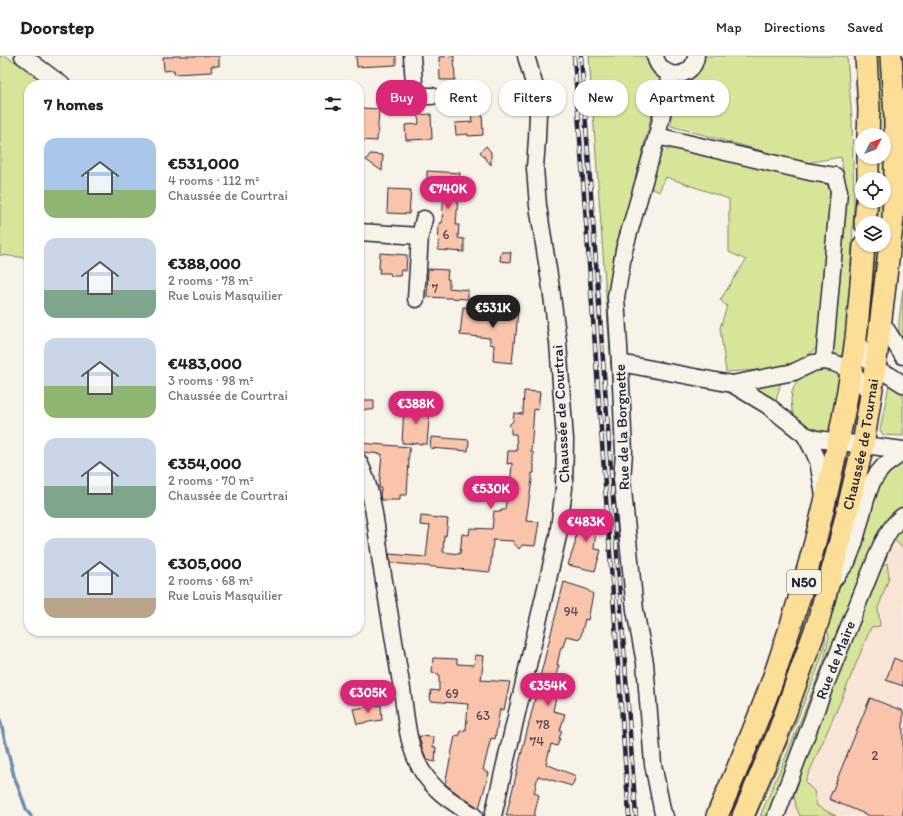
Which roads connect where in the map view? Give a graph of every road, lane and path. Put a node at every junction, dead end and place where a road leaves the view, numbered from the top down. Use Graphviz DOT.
graph roads {
  1 [pos="23,56"];
  2 [pos="412,56"];
  3 [pos="526,56"];
  4 [pos="655,56"];
  5 [pos="696,56"];
  6 [pos="866,56"];
  7 [pos="891,56"];
  8 [pos="671,74"];
  9 [pos="56,80"];
  10 [pos="414,80"];
  11 [pos="427,96"];
  12 [pos="432,96"];
  13 [pos="868,128"];
  14 [pos="657,136"];
  15 [pos="424,219"];
  16 [pos="364,232"];
  17 [pos="420,236"];
  18 [pos="863,252"];
  19 [pos="416,299"];
  20 [pos="881,321"];
  21 [pos="856,338"];
  22 [pos="903,356"];
  23 [pos="824,361"];
  24 [pos="620,362"];
  25 [pos="875,369"];
  26 [pos="851,370"];
  27 [pos="732,384"];
  28 [pos="903,384"];
  29 [pos="871,394"];
  30 [pos="805,435"];
  31 [pos="839,441"];
  32 [pos="863,445"];
  33 [pos="903,451"];
  34 [pos="364,474"];
  35 [pos="825,503"];
  36 [pos="903,516"];
  37 [pos="827,587"];
  38 [pos="780,814"];
  39 [pos="474,816"];
  40 [pos="493,816"];
  41 [pos="665,816"];
  42 [pos="717,816"];
  43 [pos="743,816"];
  1 -- 9 [label="street"];
  2 -- 10 [label="street"];
  3 -- 40 [label="street, Chaussée de Courtrai"];
  4 -- 8 [label="street"];
  5 -- 8 [label="street"];
  6 -- 13 [label="main road"];
  7 -- 20 [label="main road, Chaussée de Tournai / N50"];
  8 -- 14 [label="street, Rue de la Borgnette"];
  11 -- 12 [label="street"];
  14 -- 23 [label="street"];
  14 -- 24 [label="street, Rue de la Borgnette"];
  15 -- 17 [label="street"];
  16 -- 17 [label="street"];
  17 -- 19 [label="street"];
  18 -- 21 [label="main road, Chaussée de Tournai / N50"];
  20 -- 22 [label="street"];
  20 -- 25 [label="main road, Chaussée de Tournai / N50"];
  21 -- 25 [label="street"];
  21 -- 26 [label="main road, Chaussée de Tournai / N50"];
  23 -- 26 [label="street"];
  23 -- 27 [label="street"];
  24 -- 27 [label="street"];
  24 -- 41 [label="street, Rue de la Borgnette"];
  25 -- 28 [label="street"];
  25 -- 29 [label="main road, Chaussée de Tournai / N50"];
  26 -- 29 [label="street"];
  26 -- 31 [label="main road, Chaussée de Tournai / N50"];
  27 -- 30 [label="street"];
  29 -- 32 [label="main road, Chaussée de Tournai / N50"];
  30 -- 31 [label="street"];
  30 -- 35 [label="street"];
  31 -- 32 [label="street"];
  31 -- 35 [label="main road, Chaussée de Tournai / N50"];
  32 -- 33 [label="street"];
  32 -- 37 [label="main road, Chaussée de Tournai / N50"];
  33 -- 37 [label="street"];
  34 -- 39 [label="street"];
  35 -- 42 [label="main road, Chaussée de Tournai / N50"];
  36 -- 38 [label="street, Rue de Maire"];
  37 -- 43 [label="main road, Chaussée de Tournai / N50"];
}
